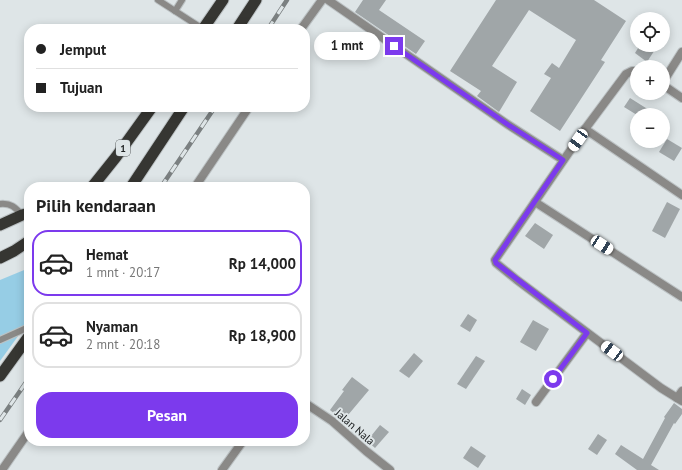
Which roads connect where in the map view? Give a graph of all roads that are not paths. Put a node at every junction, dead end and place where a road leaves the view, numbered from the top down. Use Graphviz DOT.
graph roads {
  1 [pos="158,0"];
  2 [pos="182,0"];
  3 [pos="223,0"];
  4 [pos="256,0"];
  5 [pos="322,0"];
  6 [pos="328,0"];
  7 [pos="175,11"];
  8 [pos="195,24"];
  9 [pos="206,24"];
  10 [pos="240,24"];
  11 [pos="305,24"];
  12 [pos="682,52"];
  13 [pos="630,72"];
  14 [pos="670,72"];
  15 [pos="670,89"];
  16 [pos="682,98"];
  17 [pos="148,112"];
  18 [pos="181,112"];
  19 [pos="246,112"];
  20 [pos="585,130"];
  21 [pos="563,160"];
  22 [pos="96,182"];
  23 [pos="134,182"];
  24 [pos="198,182"];
  25 [pos="682,195"];
  26 [pos="535,202"];
  27 [pos="0,204"];
  28 [pos="24,213"];
  29 [pos="24,215"];
  30 [pos="0,225"];
  31 [pos="24,244"];
  32 [pos="24,250"];
  33 [pos="14,251"];
  34 [pos="0,258"];
  35 [pos="682,297"];
  36 [pos="24,329"];
  37 [pos="587,333"];
  38 [pos="0,340"];
  39 [pos="24,343"];
  40 [pos="0,376"];
  41 [pos="682,391"];
  42 [pos="679,400"];
  43 [pos="536,402"];
  44 [pos="310,406"];
  45 [pos="24,438"];
  46 [pos="239,446"];
  47 [pos="2,470"];
  48 [pos="222,470"];
  49 [pos="390,470"];
  1 -- 7 [label="lane"];
  2 -- 7 [label="lane"];
  3 -- 9 [label="highway"];
  4 -- 10 [label="highway"];
  5 -- 11 [label="street"];
  6 -- 21 [label="street"];
  7 -- 8 [label="lane"];
  12 -- 14 [label="street"];
  13 -- 20 [label="street"];
  15 -- 16 [label="street"];
  17 -- 22 [label="highway, 1"];
  18 -- 23 [label="highway"];
  19 -- 24 [label="street"];
  20 -- 21 [label="street"];
  20 -- 25 [label="street"];
  21 -- 26 [label="street"];
  26 -- 35 [label="street"];
  26 -- 37 [label="street"];
  27 -- 28 [label="lane"];
  29 -- 30 [label="highway"];
  31 -- 33 [label="highway"];
  32 -- 33 [label="highway"];
  33 -- 34 [label="highway"];
  36 -- 38 [label="lane"];
  37 -- 42 [label="street"];
  37 -- 43 [label="street"];
  39 -- 40 [label="highway"];
  41 -- 42 [label="street"];
  44 -- 49 [label="street, Jalan Nala"];
  45 -- 47 [label="street"];
  46 -- 48 [label="street"];
}
